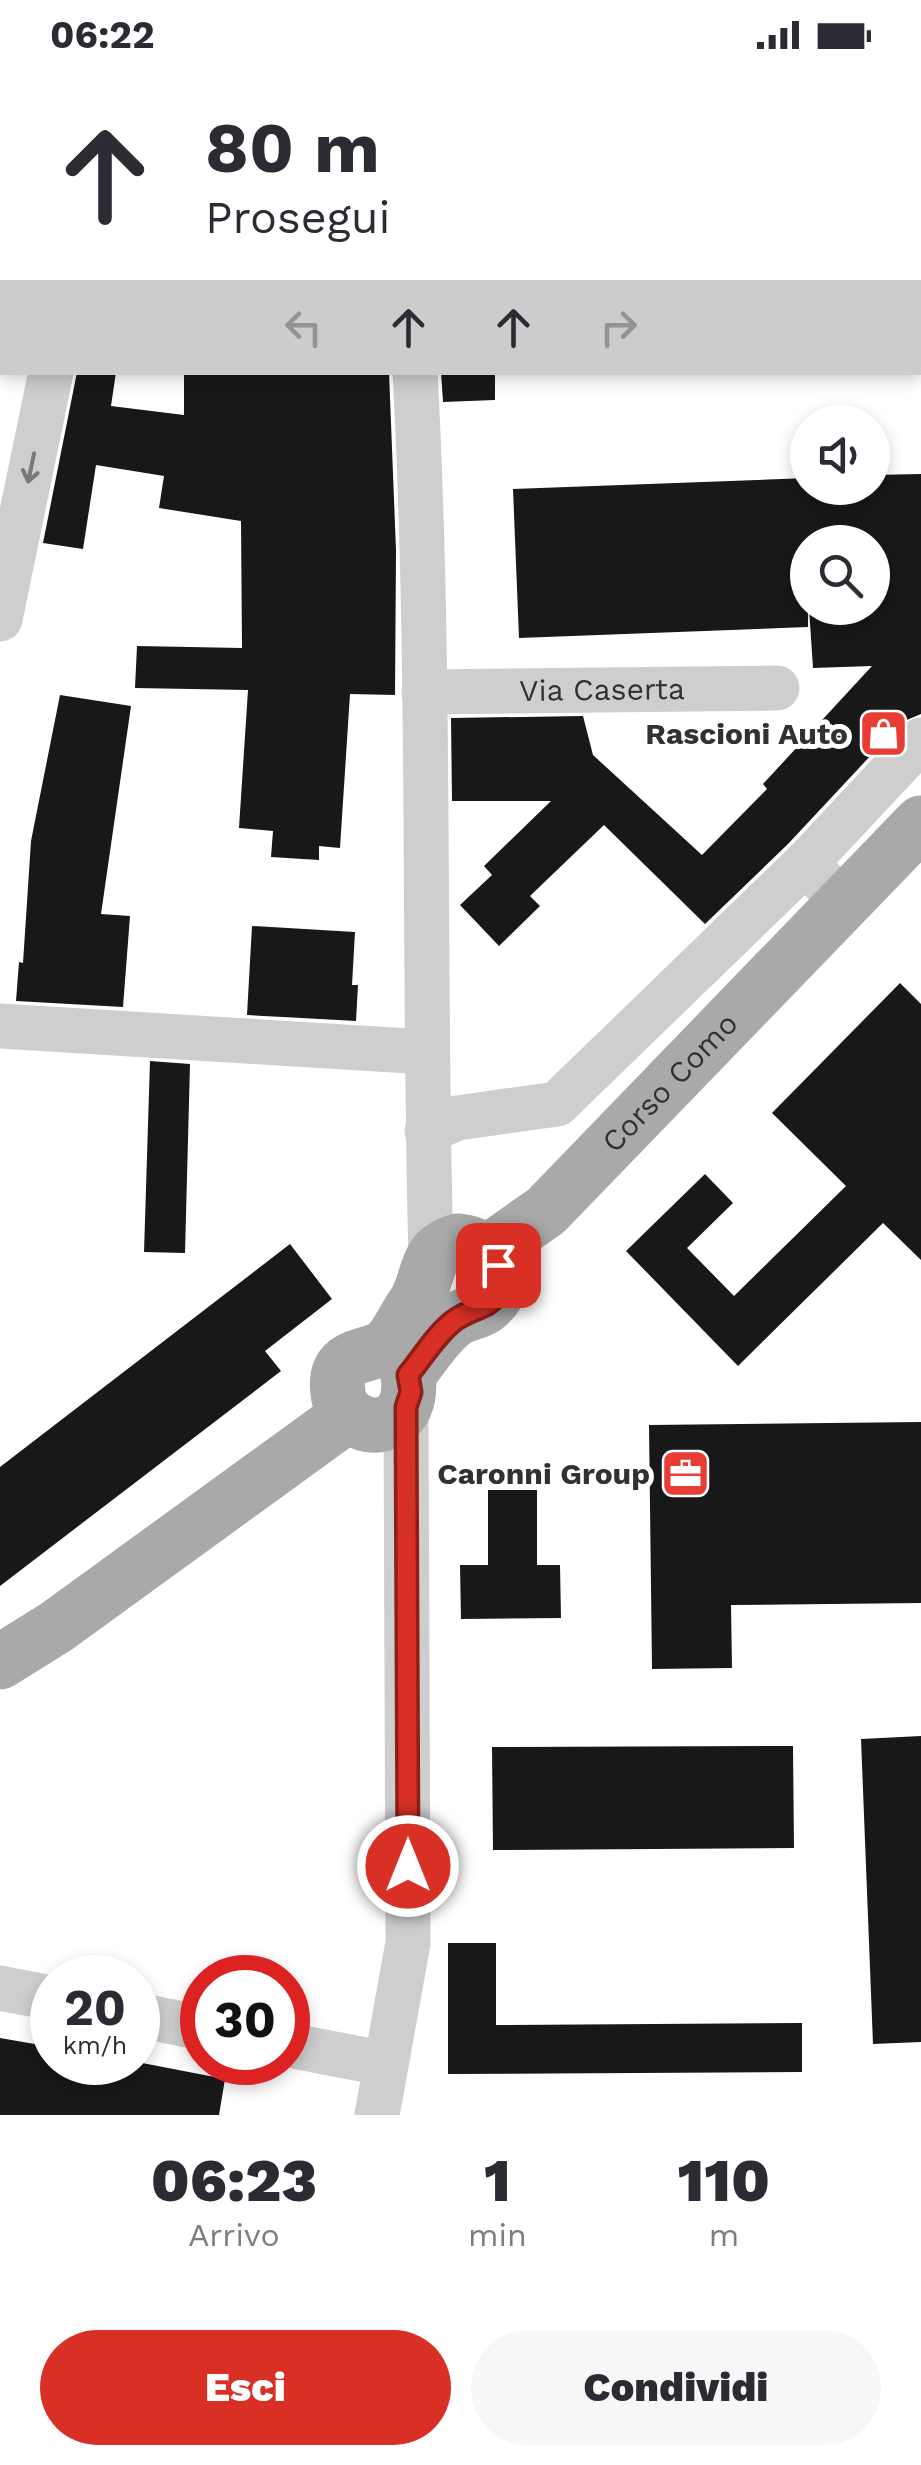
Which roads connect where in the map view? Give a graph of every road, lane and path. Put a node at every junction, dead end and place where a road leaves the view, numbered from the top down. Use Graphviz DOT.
graph roads {
  1 [pos="49,375"];
  2 [pos="415,375"];
  3 [pos="0,616"];
  4 [pos="777,688"];
  5 [pos="424,692"];
  6 [pos="921,740"];
  7 [pos="921,823"];
  8 [pos="807,862"];
  9 [pos="842,904"];
  10 [pos="0,1026"];
  11 [pos="425,1058"];
  12 [pos="427,1130"];
  13 [pos="489,1251"];
  14 [pos="430,1258"];
  15 [pos="406,1407"];
  16 [pos="348,1415"];
  17 [pos="0,1662"];
  18 [pos="0,1988"];
  19 [pos="30,1994"];
  20 [pos="310,2049"];
  21 [pos="386,2064"];
  22 [pos="377,2115"];
  1 -- 3 [label="street, one-way"];
  2 -- 5 [label="street"];
  4 -- 5 [label="street, Via Caserta"];
  5 -- 11 [label="street"];
  6 -- 8 [label="street, Corso Como"];
  7 -- 9 [label="main road, Corso Como"];
  8 -- 9 [label="street"];
  8 -- 12 [label="street, Corso Como"];
  9 -- 13 [label="main road, Corso Como"];
  10 -- 11 [label="street"];
  11 -- 12 [label="street"];
  12 -- 14 [label="street"];
  13 -- 14 [label="main road"];
  13 -- 15 [label="main road"];
  14 -- 16 [label="main road"];
  15 -- 16 [label="main road"];
  15 -- 21 [label="street"];
  16 -- 17 [label="main road"];
  18 -- 19 [label="street"];
  20 -- 21 [label="street"];
  21 -- 22 [label="street"];
}
